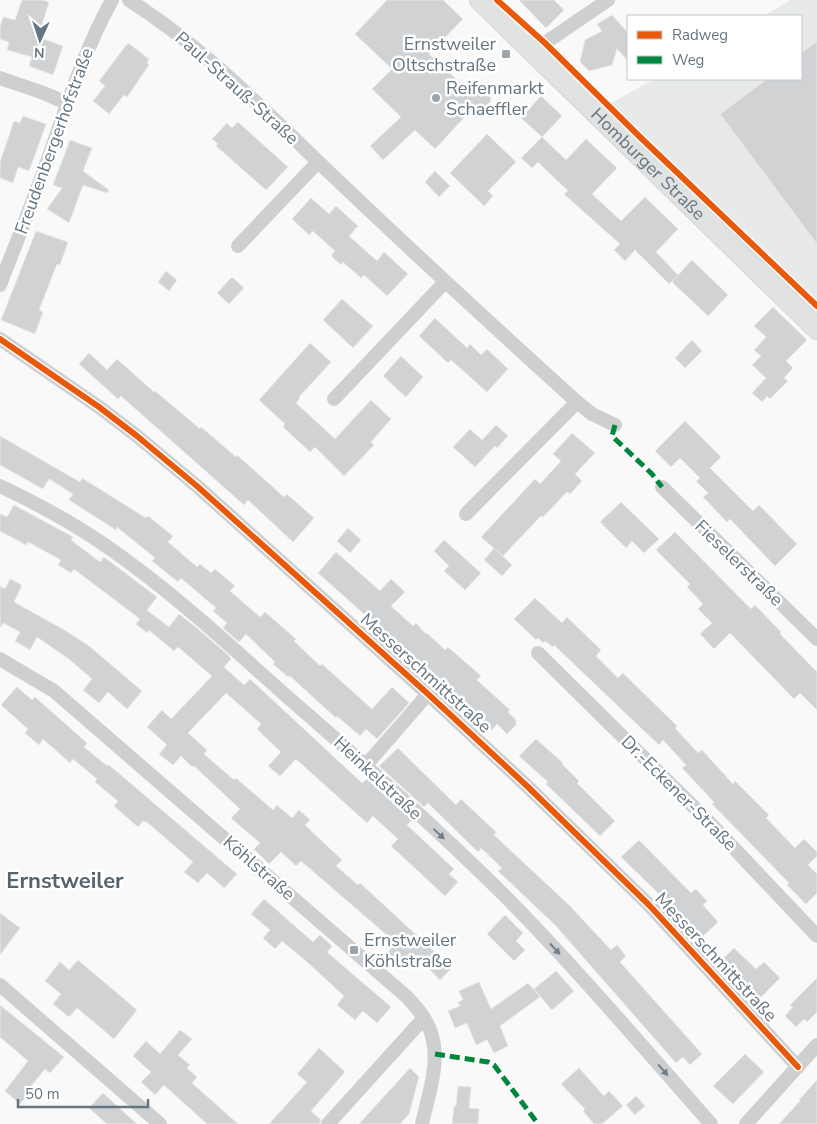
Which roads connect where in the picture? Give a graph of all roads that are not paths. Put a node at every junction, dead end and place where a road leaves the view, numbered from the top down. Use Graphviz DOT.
graph roads {
  1 [pos="112,0"];
  2 [pos="129,0"];
  3 [pos="480,0"];
  4 [pos="608,0"];
  5 [pos="535,54"];
  6 [pos="0,78"];
  7 [pos="67,103"];
  8 [pos="318,162"];
  9 [pos="238,246"];
  10 [pos="445,282"];
  11 [pos="0,285"];
  12 [pos="817,329"];
  13 [pos="0,339"];
  14 [pos="334,399"];
  15 [pos="576,402"];
  16 [pos="615,425"];
  17 [pos="0,486"];
  18 [pos="662,488"];
  19 [pos="466,514"];
  20 [pos="817,639"];
  21 [pos="538,653"];
  22 [pos="0,659"];
  23 [pos="428,694"];
  24 [pos="366,765"];
  25 [pos="817,936"];
  26 [pos="0,985"];
  27 [pos="424,1018"];
  28 [pos="817,1045"];
  29 [pos="798,1067"];
  30 [pos="160,1124"];
  31 [pos="328,1124"];
  32 [pos="422,1124"];
  33 [pos="711,1124"];
  34 [pos="746,1124"];
  1 -- 7 [label="street, Freudenbergerhofstraße"];
  2 -- 8 [label="street, Paul-Strauß-Straße"];
  3 -- 5 [label="main road, Homburger Straße"];
  4 -- 5 [label="street"];
  5 -- 12 [label="main road, Homburger Straße"];
  6 -- 7 [label="street"];
  7 -- 11 [label="street, Freudenbergerhofstraße"];
  8 -- 9 [label="street"];
  8 -- 10 [label="street, Paul-Strauß-Straße"];
  10 -- 14 [label="street"];
  10 -- 15 [label="street, Paul-Strauß-Straße"];
  13 -- 23 [label="street, Messerschmittstraße"];
  15 -- 16 [label="street, Paul-Strauß-Straße"];
  15 -- 19 [label="street"];
  17 -- 24 [label="street, Heinkelstraße"];
  18 -- 20 [label="street, Fieselerstraße"];
  21 -- 25 [label="street, Dr.-Eckener-Straße"];
  22 -- 27 [label="street, Köhlstraße"];
  23 -- 24 [label="street"];
  23 -- 29 [label="street, Messerschmittstraße"];
  24 -- 33 [label="street, Heinkelstraße, one-way"];
  26 -- 30 [label="street"];
  27 -- 31 [label="street"];
  27 -- 32 [label="street, Köhlstraße"];
  28 -- 29 [label="street"];
  29 -- 34 [label="street"];
}
